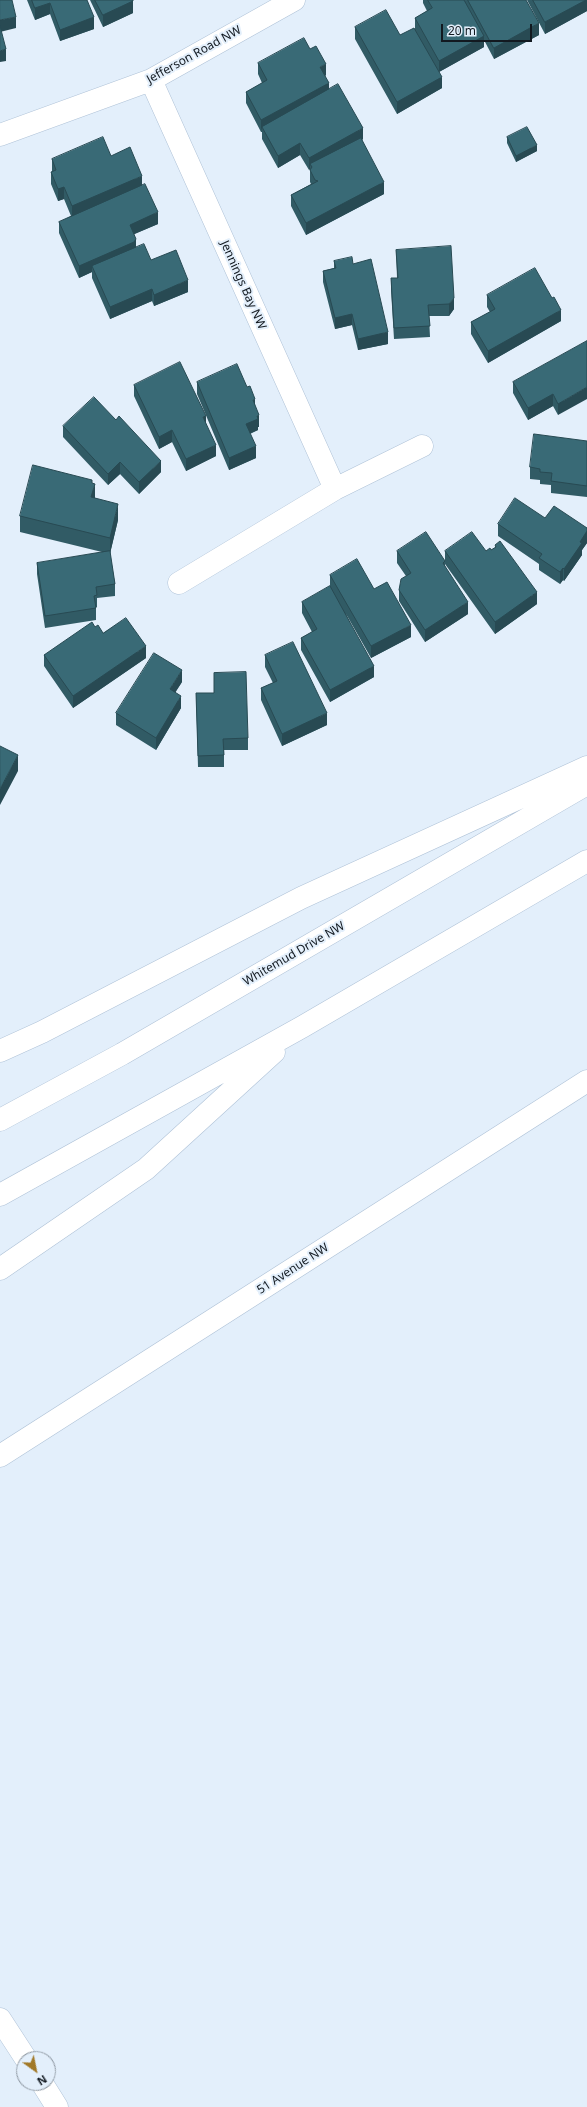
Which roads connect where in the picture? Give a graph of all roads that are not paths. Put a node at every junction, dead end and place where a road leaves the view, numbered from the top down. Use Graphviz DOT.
graph roads {
  1 [pos="294,0"];
  2 [pos="152,80"];
  3 [pos="0,135"];
  4 [pos="422,446"];
  5 [pos="335,489"];
  6 [pos="179,584"];
  7 [pos="587,767"];
  8 [pos="587,784"];
  9 [pos="587,861"];
  10 [pos="302,1027"];
  11 [pos="0,1051"];
  12 [pos="587,1081"];
  13 [pos="0,1120"];
  14 [pos="0,1195"];
  15 [pos="0,1269"];
  16 [pos="0,1456"];
  17 [pos="0,2019"];
  18 [pos="21,2051"];
  19 [pos="47,2091"];
  20 [pos="57,2107"];
  1 -- 2 [label="main road, Jefferson Road NW"];
  2 -- 3 [label="main road, Jefferson Road NW"];
  2 -- 5 [label="main road, Jennings Bay NW"];
  4 -- 5 [label="main road"];
  5 -- 6 [label="main road"];
  7 -- 11 [label="main road"];
  8 -- 13 [label="main road, Whitemud Drive NW"];
  9 -- 10 [label="main road"];
  10 -- 14 [label="main road"];
  10 -- 15 [label="main road"];
  12 -- 16 [label="main road, 51 Avenue NW"];
  17 -- 18 [label="main road"];
  19 -- 20 [label="main road"];
}
